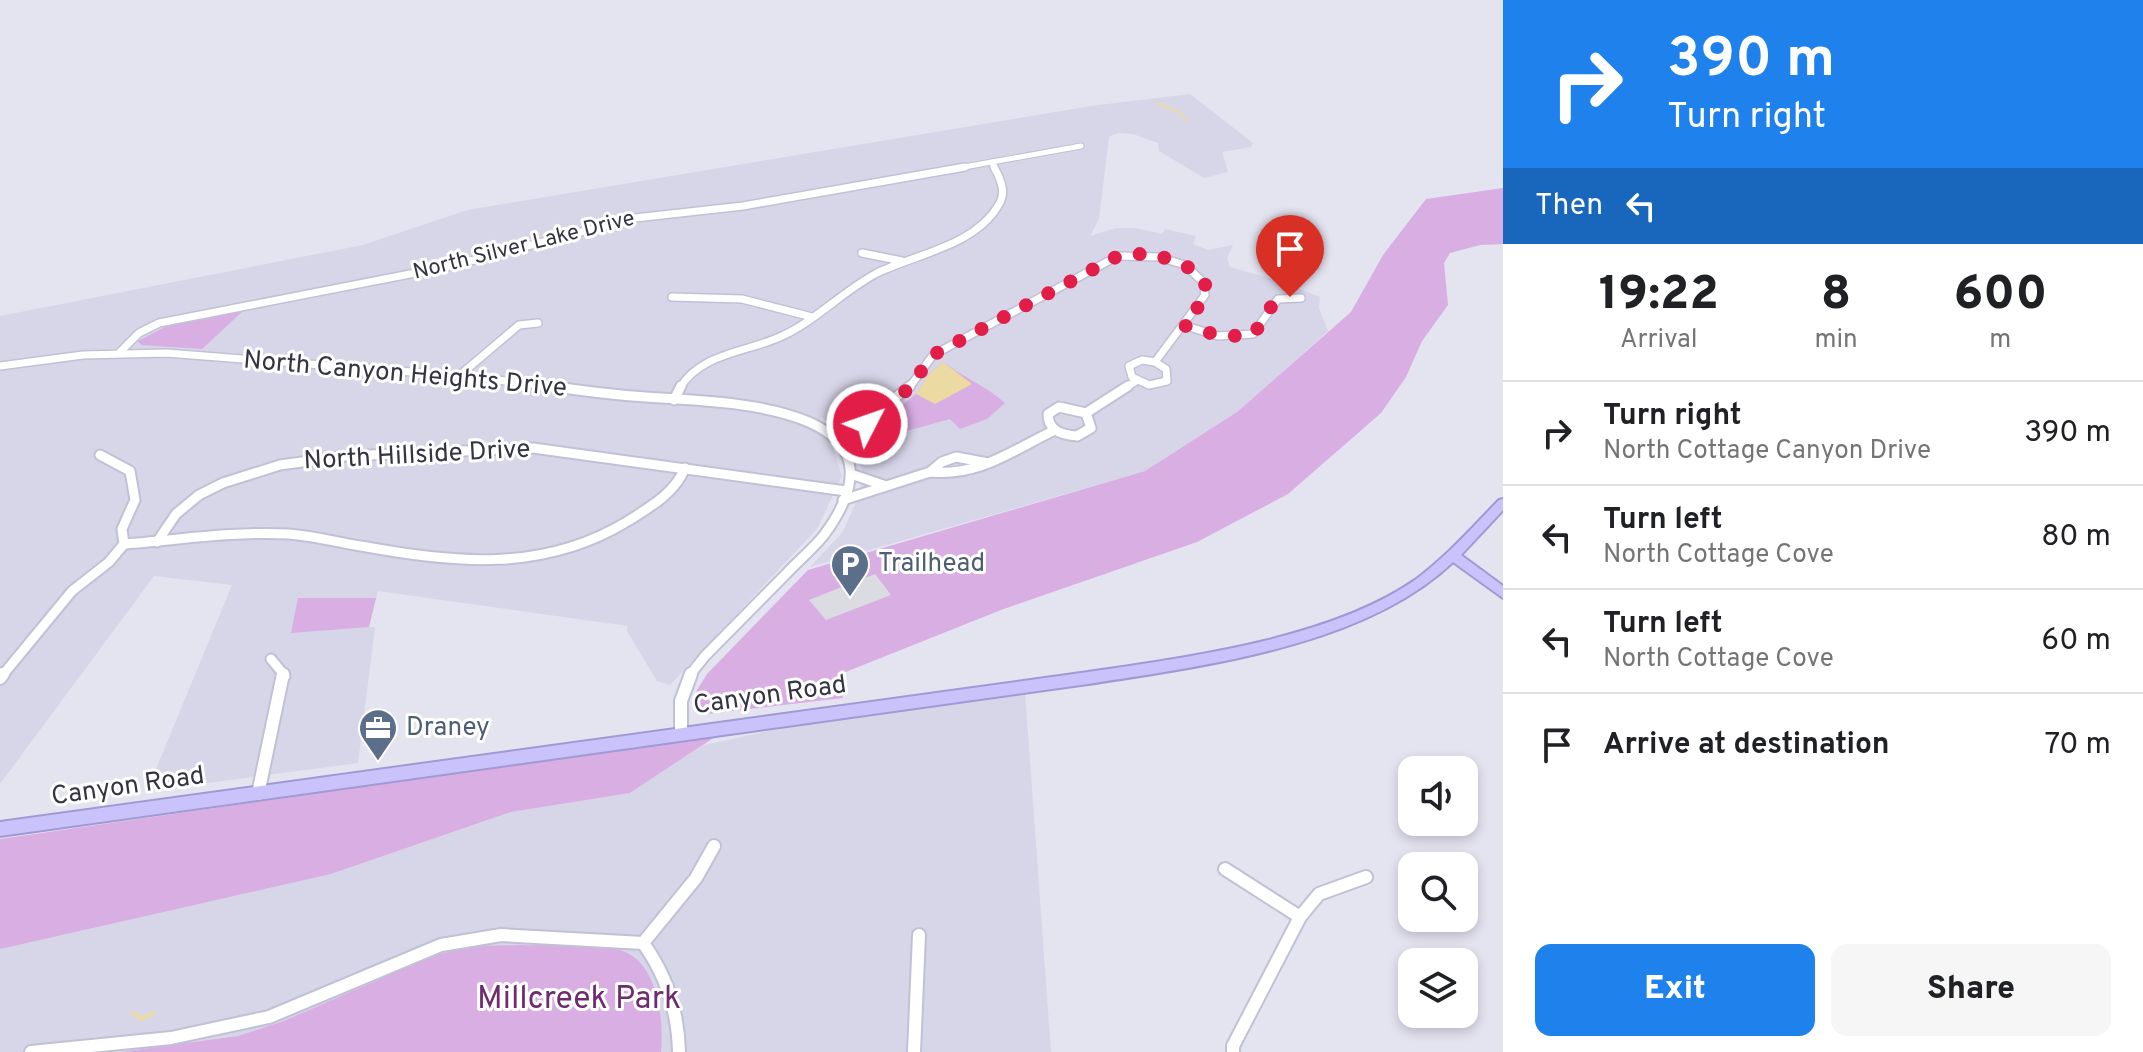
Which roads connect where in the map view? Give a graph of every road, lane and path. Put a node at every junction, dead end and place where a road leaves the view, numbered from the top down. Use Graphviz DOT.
graph roads {
  1 [pos="1081,146"];
  2 [pos="992,162"];
  3 [pos="862,253"];
  4 [pos="902,261"];
  5 [pos="672,297"];
  6 [pos="1301,298"];
  7 [pos="812,317"];
  8 [pos="538,323"];
  9 [pos="1183,325"];
  10 [pos="120,352"];
  11 [pos="1155,362"];
  12 [pos="0,366"];
  13 [pos="460,375"];
  14 [pos="1136,381"];
  15 [pos="674,400"];
  16 [pos="1086,413"];
  17 [pos="1055,430"];
  18 [pos="839,442"];
  19 [pos="100,455"];
  20 [pos="988,463"];
  21 [pos="685,468"];
  22 [pos="930,472"];
  23 [pos="851,474"];
  24 [pos="886,486"];
  25 [pos="844,495"];
  26 [pos="1503,503"];
  27 [pos="157,542"];
  28 [pos="124,544"];
  29 [pos="1452,555"];
  30 [pos="1503,593"];
  31 [pos="271,659"];
  32 [pos="0,678"];
  33 [pos="681,733"];
  34 [pos="258,794"];
  35 [pos="0,829"];
  36 [pos="714,846"];
  37 [pos="1225,869"];
  38 [pos="1366,877"];
  39 [pos="1300,917"];
  40 [pos="919,935"];
  41 [pos="643,943"];
  42 [pos="31,1052"];
  43 [pos="679,1052"];
  44 [pos="914,1052"];
  45 [pos="1233,1052"];
  1 -- 2 [label="street, North Silver Lake Drive"];
  2 -- 4 [label="street"];
  2 -- 10 [label="street, North Silver Lake Drive"];
  3 -- 4 [label="street"];
  4 -- 7 [label="street"];
  5 -- 7 [label="street"];
  6 -- 9 [label="street"];
  7 -- 15 [label="street"];
  8 -- 13 [label="street"];
  9 -- 11 [label="street"];
  9 -- 18 [label="street"];
  10 -- 12 [label="street, North Canyon Heights Drive"];
  10 -- 13 [label="street, North Canyon Heights Drive"];
  11 -- 14 [label="street"];
  11 -- 14 [label="street"];
  13 -- 15 [label="street, North Canyon Heights Drive"];
  14 -- 16 [label="street"];
  15 -- 18 [label="street, North Canyon Heights Drive"];
  16 -- 17 [label="street"];
  16 -- 17 [label="street"];
  17 -- 20 [label="street"];
  18 -- 23 [label="street"];
  19 -- 28 [label="street"];
  20 -- 22 [label="street"];
  20 -- 22 [label="street"];
  21 -- 25 [label="street, North Hillside Drive"];
  21 -- 27 [label="street, North Hillside Drive"];
  21 -- 27 [label="street"];
  22 -- 24 [label="street"];
  23 -- 24 [label="street"];
  23 -- 25 [label="street"];
  24 -- 25 [label="street"];
  25 -- 33 [label="street"];
  26 -- 29 [label="main road, Canyon Road"];
  27 -- 28 [label="street"];
  28 -- 32 [label="street"];
  29 -- 30 [label="main road"];
  29 -- 33 [label="main road, Canyon Road"];
  31 -- 34 [label="street"];
  33 -- 34 [label="main road, Canyon Road"];
  34 -- 35 [label="main road, Canyon Road"];
  36 -- 41 [label="street"];
  37 -- 39 [label="street"];
  38 -- 39 [label="street"];
  39 -- 45 [label="street"];
  40 -- 44 [label="street"];
  41 -- 42 [label="street"];
  41 -- 43 [label="street"];
}
